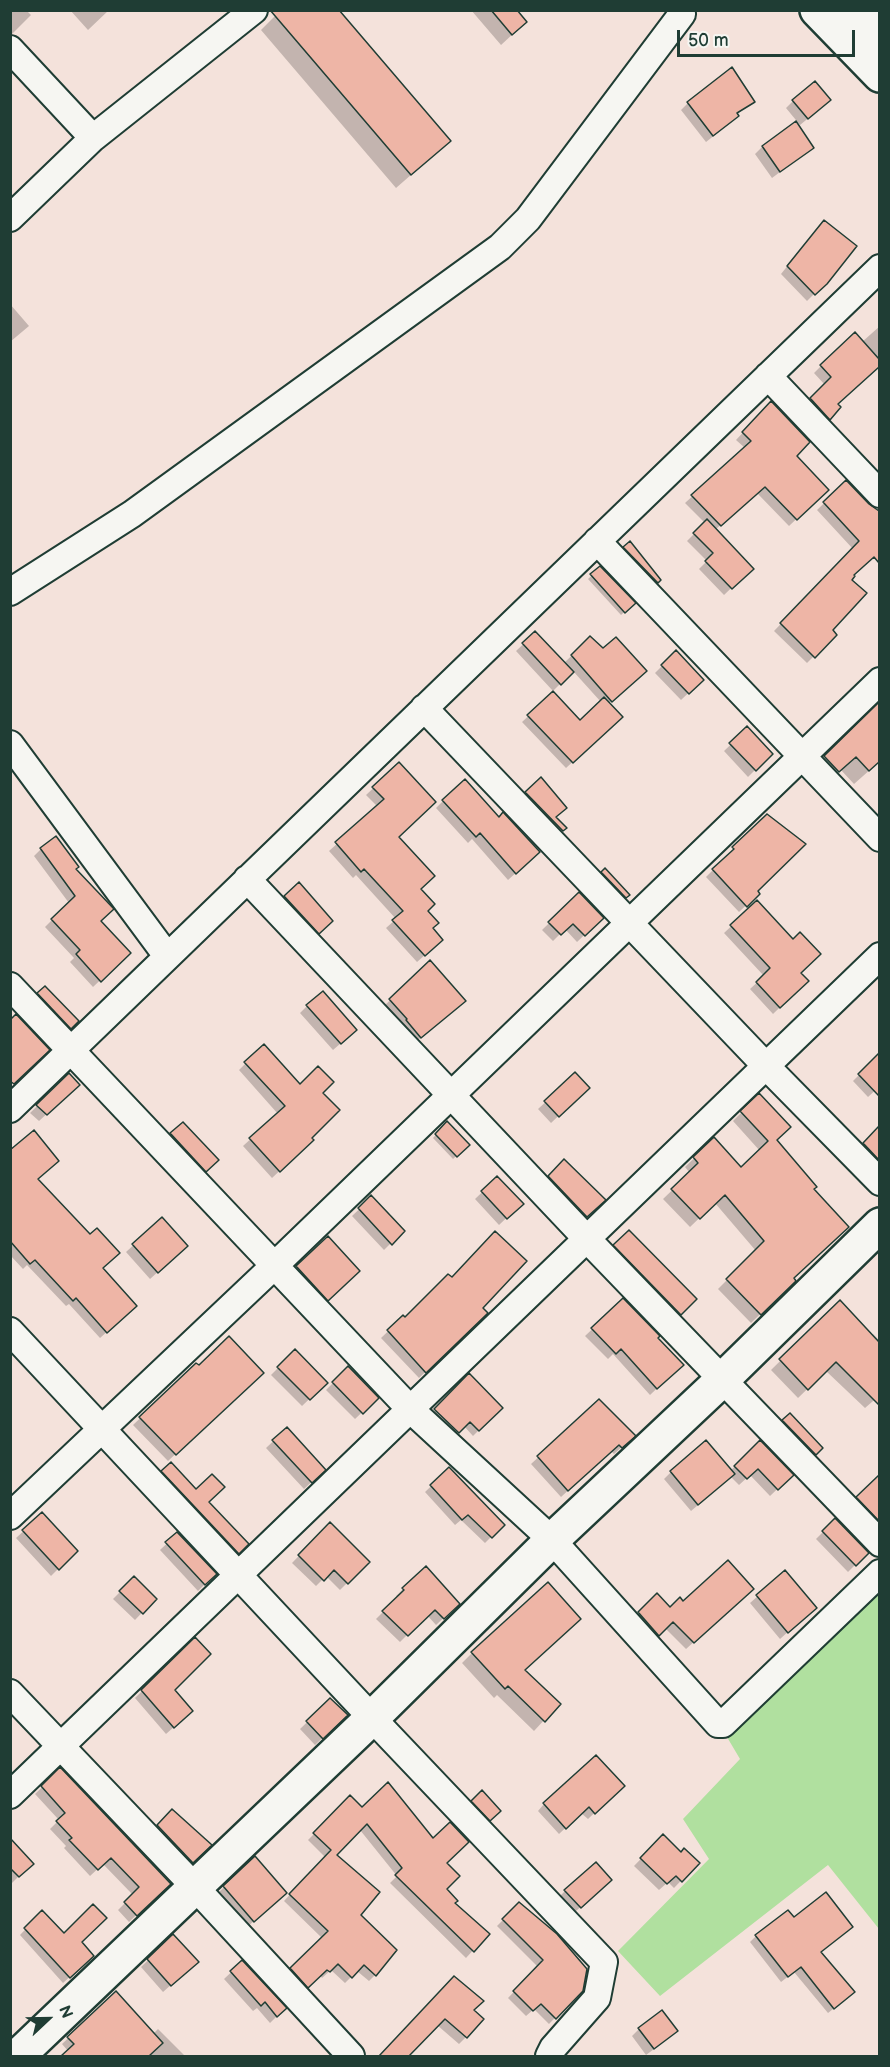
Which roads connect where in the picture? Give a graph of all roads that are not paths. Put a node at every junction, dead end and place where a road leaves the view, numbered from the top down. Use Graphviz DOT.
graph roads {
  1 [pos="254,10"];
  2 [pos="681,10"];
  3 [pos="817,10"];
  4 [pos="857,10"];
  5 [pos="879,33"];
  6 [pos="10,49"];
  7 [pos="879,75"];
  8 [pos="93,138"];
  9 [pos="10,218"];
  10 [pos="879,268"];
  11 [pos="768,376"];
  12 [pos="879,494"];
  13 [pos="597,541"];
  14 [pos="10,592"];
  15 [pos="879,681"];
  16 [pos="424,708"];
  17 [pos="10,744"];
  18 [pos="802,756"];
  19 [pos="879,837"];
  20 [pos="247,879"];
  21 [pos="628,922"];
  22 [pos="167,956"];
  23 [pos="879,956"];
  24 [pos="10,986"];
  25 [pos="71,1051"];
  26 [pos="766,1066"];
  27 [pos="451,1093"];
  28 [pos="10,1109"];
  29 [pos="879,1182"];
  30 [pos="879,1225"];
  31 [pos="586,1238"];
  32 [pos="273,1267"];
  33 [pos="10,1331"];
  34 [pos="723,1379"];
  35 [pos="411,1410"];
  36 [pos="102,1428"];
  37 [pos="10,1516"];
  38 [pos="552,1540"];
  39 [pos="879,1543"];
  40 [pos="879,1573"];
  41 [pos="239,1574"];
  42 [pos="10,1693"];
  43 [pos="372,1718"];
  44 [pos="61,1746"];
  45 [pos="10,1795"];
  46 [pos="194,1887"];
  47 [pos="10,2048"];
  48 [pos="19,2056"];
  49 [pos="351,2056"];
  50 [pos="549,2056"];
  1 -- 8 [label="street"];
  2 -- 14 [label="street"];
  3 -- 7 [label="street"];
  4 -- 5 [label="street"];
  6 -- 8 [label="street"];
  8 -- 9 [label="street"];
  10 -- 11 [label="street"];
  11 -- 12 [label="street"];
  11 -- 13 [label="street"];
  13 -- 16 [label="street"];
  13 -- 18 [label="street"];
  15 -- 18 [label="street"];
  16 -- 20 [label="street"];
  16 -- 21 [label="street"];
  17 -- 22 [label="street"];
  18 -- 19 [label="street"];
  18 -- 21 [label="street"];
  20 -- 22 [label="street"];
  20 -- 27 [label="street"];
  21 -- 26 [label="street"];
  21 -- 27 [label="street"];
  22 -- 25 [label="street"];
  23 -- 26 [label="street"];
  24 -- 25 [label="street"];
  25 -- 28 [label="street"];
  25 -- 32 [label="street"];
  26 -- 29 [label="street"];
  26 -- 31 [label="street"];
  27 -- 31 [label="street"];
  27 -- 32 [label="street"];
  30 -- 34 [label="street"];
  31 -- 34 [label="street"];
  31 -- 35 [label="street"];
  32 -- 35 [label="street"];
  32 -- 36 [label="street"];
  33 -- 36 [label="street"];
  34 -- 38 [label="street"];
  34 -- 39 [label="street"];
  35 -- 38 [label="street"];
  35 -- 41 [label="street"];
  36 -- 37 [label="street"];
  36 -- 41 [label="street"];
  38 -- 40 [label="street"];
  38 -- 43 [label="street"];
  41 -- 43 [label="street"];
  41 -- 44 [label="street"];
  42 -- 44 [label="street"];
  43 -- 46 [label="street"];
  43 -- 50 [label="street"];
  44 -- 45 [label="street"];
  44 -- 46 [label="street"];
  46 -- 48 [label="street"];
  46 -- 49 [label="street"];
  47 -- 48 [label="street"];
}
